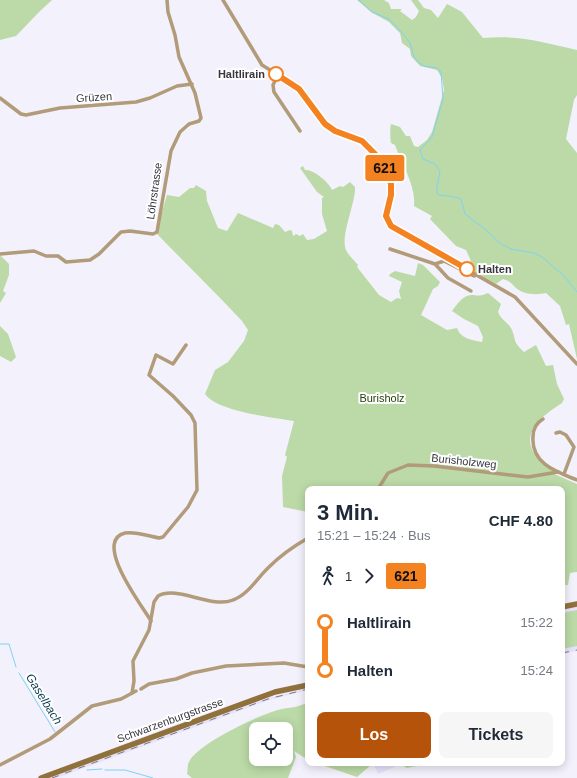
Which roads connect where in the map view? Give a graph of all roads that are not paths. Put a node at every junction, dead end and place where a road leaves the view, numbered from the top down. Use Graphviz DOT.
graph roads {
  1 [pos="167,0"];
  2 [pos="223,0"];
  3 [pos="278,75"];
  4 [pos="192,84"];
  5 [pos="0,98"];
  6 [pos="300,131"];
  7 [pos="390,249"];
  8 [pos="0,254"];
  9 [pos="435,264"];
  10 [pos="477,274"];
  11 [pos="471,291"];
  12 [pos="186,345"];
  13 [pos="577,364"];
  14 [pos="543,419"];
  15 [pos="556,433"];
  16 [pos="558,472"];
  17 [pos="564,474"];
  18 [pos="577,480"];
  19 [pos="380,486"];
  20 [pos="305,540"];
  21 [pos="577,604"];
  22 [pos="565,606"];
  23 [pos="151,621"];
  24 [pos="305,666"];
  25 [pos="305,686"];
  26 [pos="141,689"];
  27 [pos="0,765"];
  28 [pos="41,778"];
  1 -- 4 [label="street, Löhrstrasse"];
  2 -- 3 [label="street"];
  3 -- 6 [label="street"];
  3 -- 10 [label="street"];
  4 -- 5 [label="street, Grüzen"];
  4 -- 8 [label="street, Löhrstrasse"];
  7 -- 9 [label="street"];
  9 -- 10 [label="street"];
  9 -- 11 [label="street"];
  10 -- 13 [label="street"];
  12 -- 23 [label="street"];
  14 -- 16 [label="street, Burisholzweg"];
  15 -- 17 [label="street"];
  16 -- 17 [label="street, Burisholzweg"];
  16 -- 19 [label="street, Burisholzweg"];
  17 -- 18 [label="street, Burisholzweg"];
  20 -- 23 [label="street"];
  21 -- 22 [label="main road"];
  23 -- 27 [label="street"];
  24 -- 26 [label="street"];
  25 -- 28 [label="main road, Schwarzenburgstrasse"];
}
